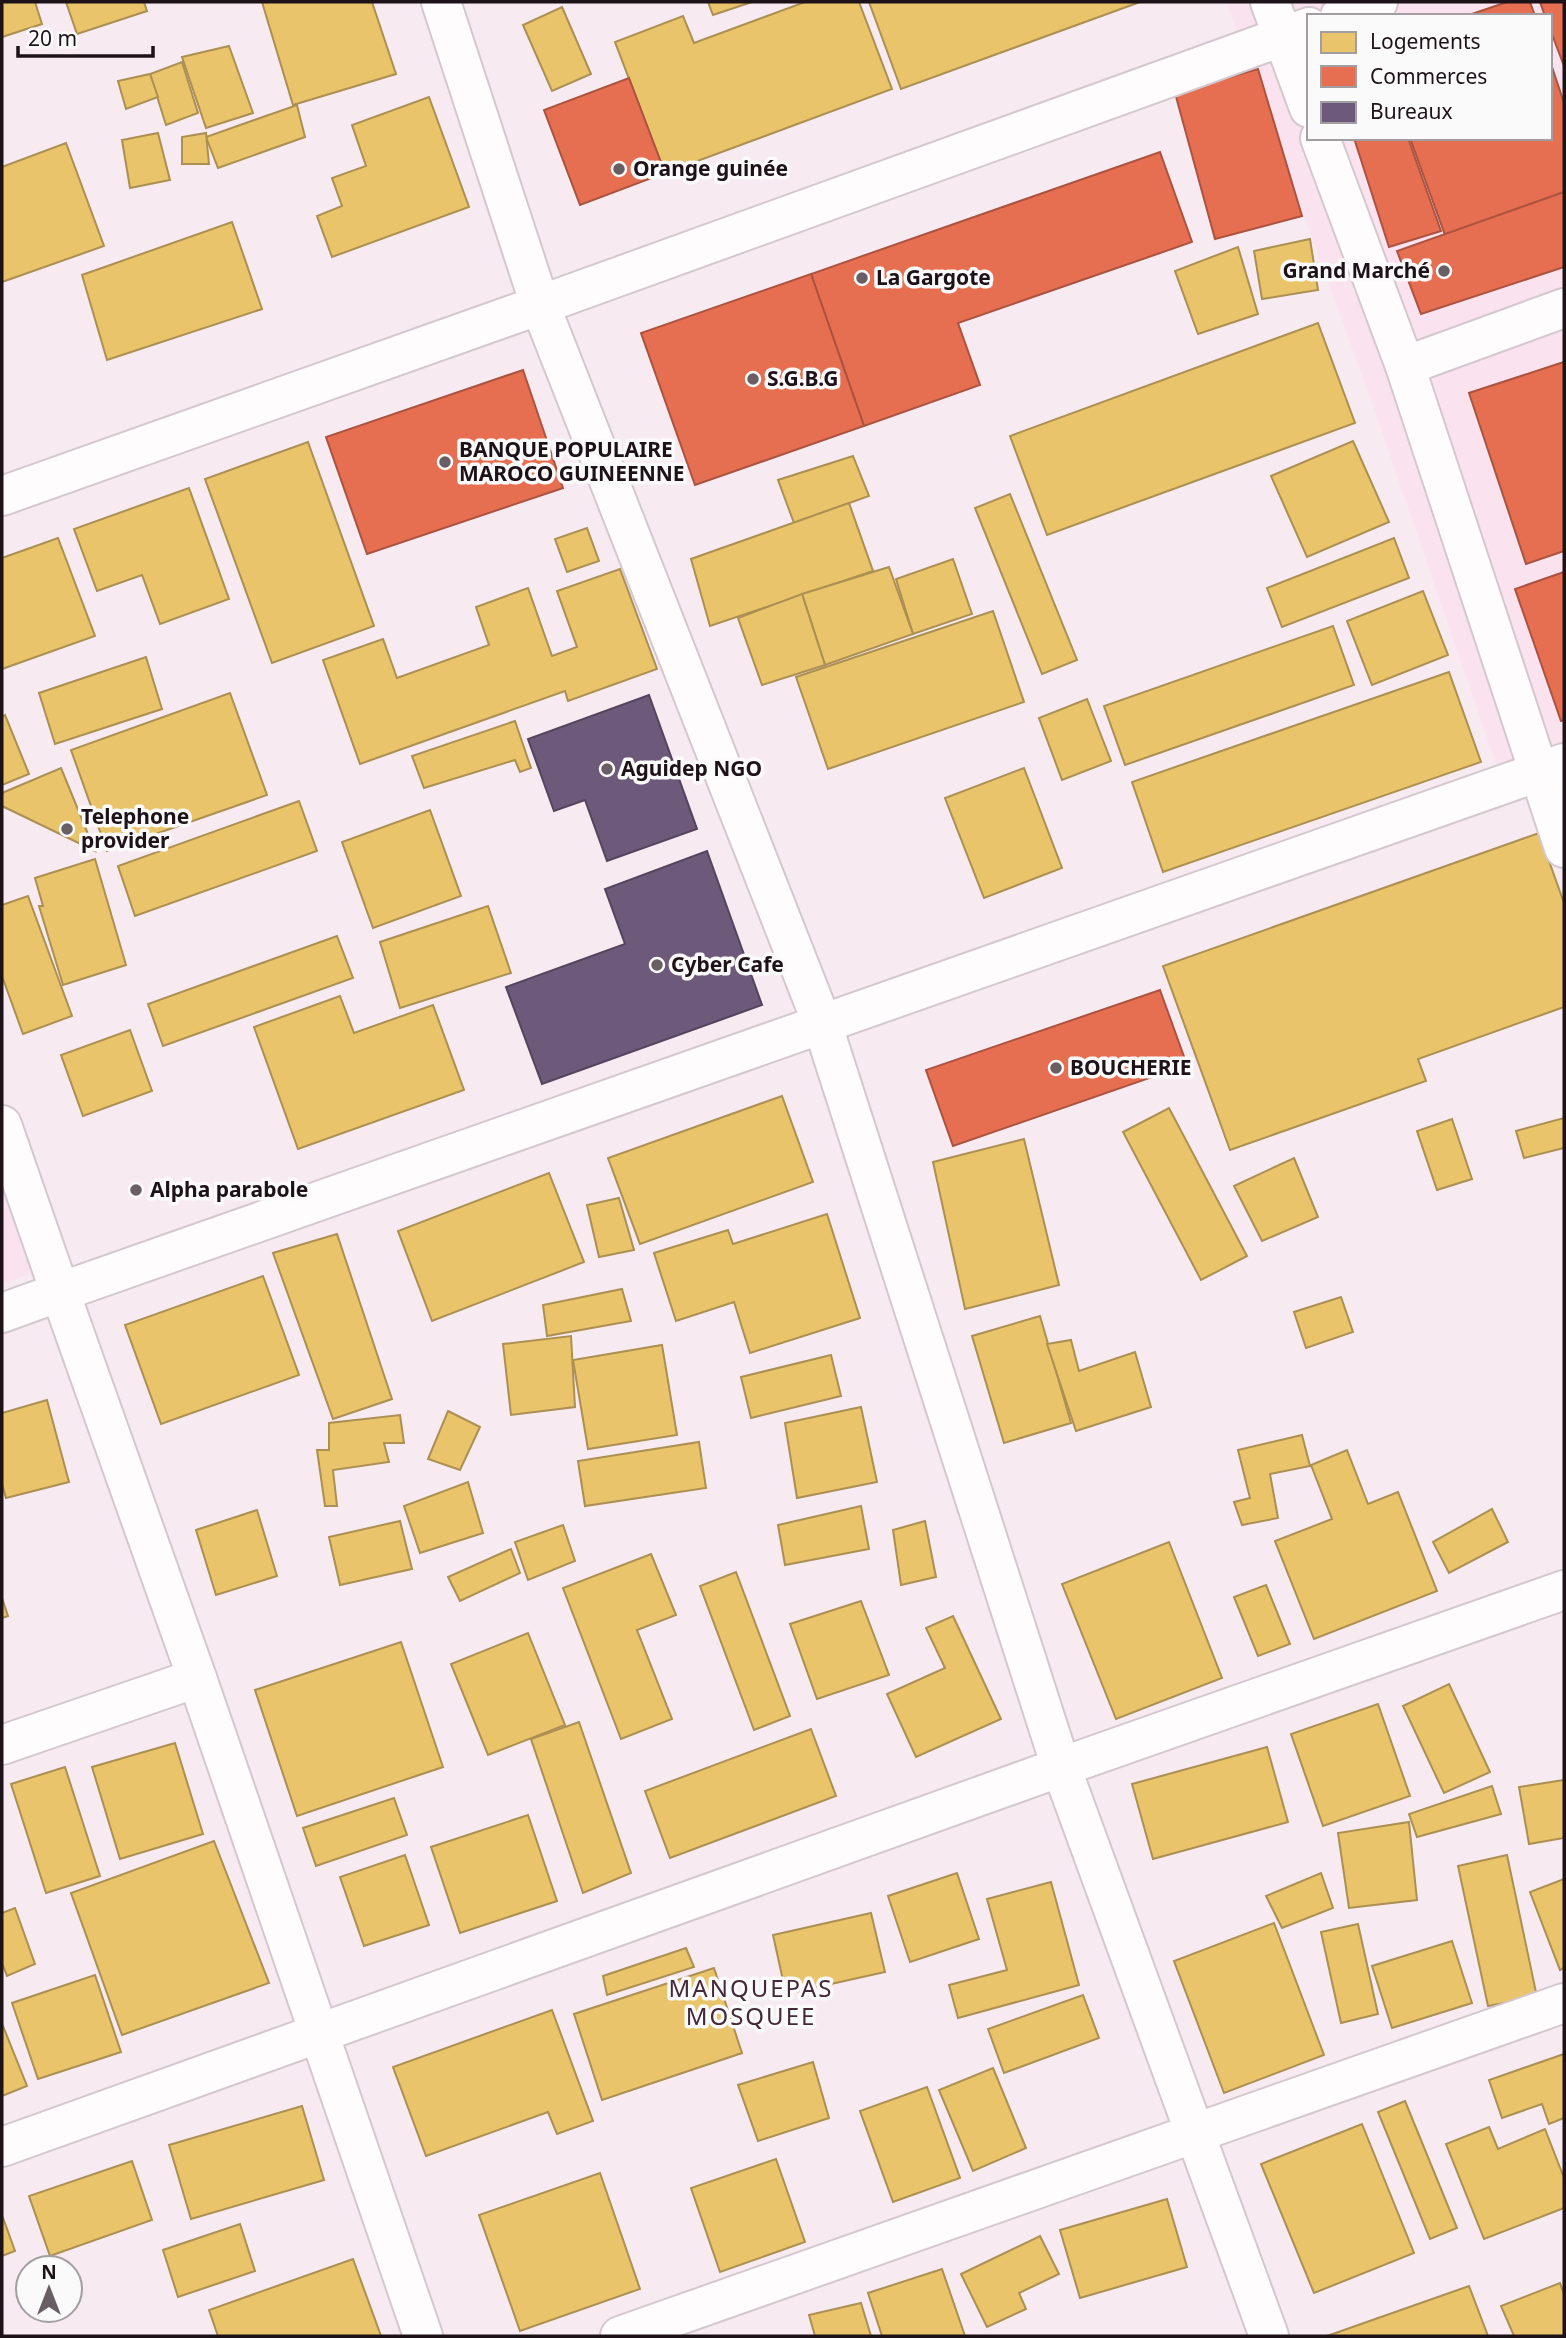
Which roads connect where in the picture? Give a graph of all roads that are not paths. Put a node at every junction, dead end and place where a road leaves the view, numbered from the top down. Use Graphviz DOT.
graph roads {
  1 [pos="441,2"];
  2 [pos="1378,2"];
  3 [pos="1345,14"];
  4 [pos="1287,22"];
  5 [pos="1307,100"];
  6 [pos="1321,140"];
  7 [pos="540,305"];
  8 [pos="1564,308"];
  9 [pos="1405,366"];
  10 [pos="2,496"];
  11 [pos="1552,767"];
  12 [pos="1564,848"];
  13 [pos="822,1023"];
  14 [pos="2,1125"];
  15 [pos="60,1292"];
  16 [pos="2,1313"];
  17 [pos="1564,1590"];
  18 [pos="197,1678"];
  19 [pos="2,1745"];
  20 [pos="1061,1767"];
  21 [pos="1564,2003"];
  22 [pos="320,2033"];
  23 [pos="1194,2133"];
  24 [pos="2,2147"];
  25 [pos="423,2336"];
  26 [pos="620,2336"];
  27 [pos="1269,2336"];
  1 -- 7 [label="street"];
  2 -- 3 [label="street"];
  4 -- 5 [label="street"];
  4 -- 7 [label="street"];
  6 -- 9 [label="street"];
  7 -- 10 [label="street"];
  7 -- 13 [label="street"];
  8 -- 9 [label="street"];
  9 -- 11 [label="street"];
  11 -- 12 [label="street"];
  11 -- 13 [label="street"];
  13 -- 15 [label="street"];
  13 -- 20 [label="street"];
  14 -- 15 [label="street"];
  15 -- 16 [label="street"];
  15 -- 18 [label="street"];
  17 -- 20 [label="street"];
  18 -- 19 [label="street"];
  18 -- 22 [label="street"];
  20 -- 22 [label="street"];
  20 -- 23 [label="street"];
  21 -- 23 [label="street"];
  22 -- 24 [label="street"];
  22 -- 25 [label="street"];
  23 -- 26 [label="street"];
  23 -- 27 [label="street"];
}
